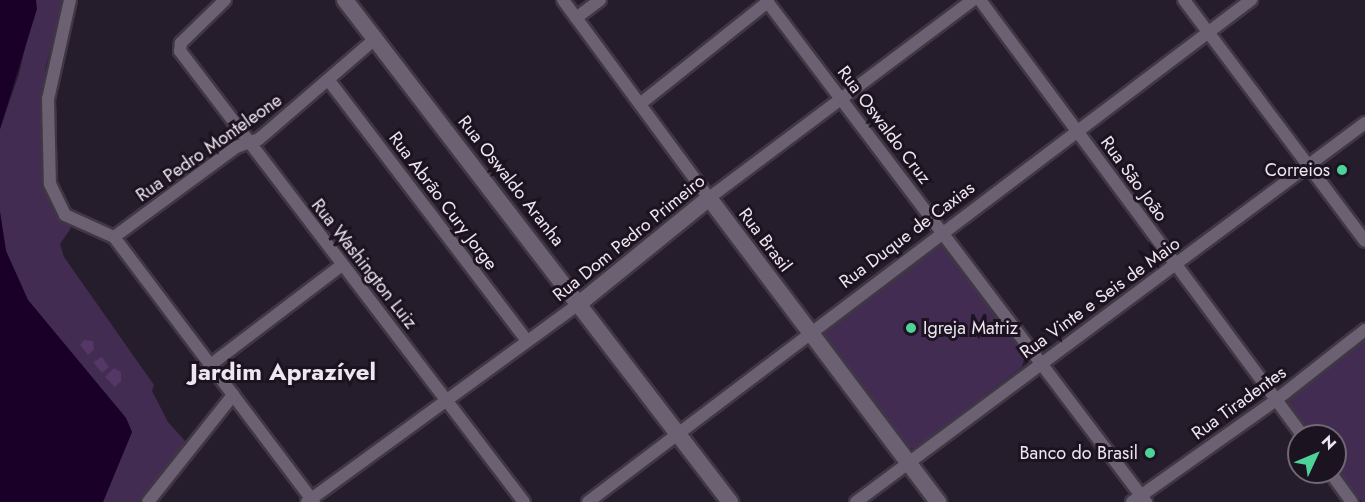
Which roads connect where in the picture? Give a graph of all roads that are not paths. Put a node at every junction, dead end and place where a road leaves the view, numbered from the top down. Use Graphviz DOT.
graph roads {
  1 [pos="70,0"];
  2 [pos="225,0"];
  3 [pos="345,0"];
  4 [pos="562,0"];
  5 [pos="600,0"];
  6 [pos="973,0"];
  7 [pos="980,0"];
  8 [pos="1184,0"];
  9 [pos="1251,0"];
  10 [pos="767,1"];
  11 [pos="576,18"];
  12 [pos="1207,32"];
  13 [pos="376,38"];
  14 [pos="330,82"];
  15 [pos="842,98"];
  16 [pos="640,104"];
  17 [pos="1365,123"];
  18 [pos="1076,130"];
  19 [pos="246,142"];
  20 [pos="1308,165"];
  21 [pos="709,198"];
  22 [pos="941,231"];
  23 [pos="114,237"];
  24 [pos="1365,241"];
  25 [pos="342,265"];
  26 [pos="1175,265"];
  27 [pos="580,303"];
  28 [pos="810,330"];
  29 [pos="1365,330"];
  30 [pos="527,341"];
  31 [pos="1041,364"];
  32 [pos="209,366"];
  33 [pos="232,396"];
  34 [pos="445,398"];
  35 [pos="1276,400"];
  36 [pos="1294,424"];
  37 [pos="678,433"];
  38 [pos="908,462"];
  39 [pos="1339,484"];
  40 [pos="1140,500"];
  41 [pos="311,501"];
  42 [pos="148,502"];
  43 [pos="524,502"];
  44 [pos="588,502"];
  45 [pos="730,502"];
  46 [pos="856,502"];
  47 [pos="938,502"];
  48 [pos="1352,502"];
  1 -- 23 [label="street"];
  2 -- 19 [label="street, Rua Washington Luiz"];
  3 -- 13 [label="street, Rua Oswaldo Aranha"];
  4 -- 11 [label="street, Rua Brasil"];
  5 -- 11 [label="street"];
  6 -- 15 [label="street, Rua Dom Pedro Primeiro"];
  7 -- 18 [label="street, Rua São João"];
  8 -- 12 [label="street"];
  9 -- 12 [label="street, Rua Duque de Caxias"];
  10 -- 15 [label="street, Rua Oswaldo Cruz"];
  10 -- 16 [label="street"];
  11 -- 16 [label="street, Rua Brasil"];
  12 -- 18 [label="street, Rua Duque de Caxias"];
  12 -- 20 [label="street"];
  13 -- 14 [label="street, Rua Pedro Monteleone"];
  13 -- 27 [label="street, Rua Oswaldo Aranha"];
  14 -- 19 [label="street, Rua Pedro Monteleone"];
  14 -- 30 [label="street, Rua Abrão Cury Jorge"];
  15 -- 21 [label="street, Rua Dom Pedro Primeiro"];
  15 -- 22 [label="street, Rua Oswaldo Cruz"];
  16 -- 21 [label="street, Rua Brasil"];
  17 -- 20 [label="street, Rua Vinte e Seis de Maio"];
  18 -- 22 [label="street, Rua Duque de Caxias"];
  18 -- 26 [label="street, Rua São João"];
  19 -- 23 [label="street, Rua Pedro Monteleone"];
  19 -- 25 [label="street, Rua Washington Luiz"];
  20 -- 24 [label="street"];
  20 -- 26 [label="street, Rua Vinte e Seis de Maio"];
  21 -- 27 [label="street, Rua Dom Pedro Primeiro"];
  21 -- 28 [label="street, Rua Brasil"];
  22 -- 28 [label="street, Rua Duque de Caxias"];
  22 -- 31 [label="street, Rua Oswaldo Cruz"];
  23 -- 32 [label="street"];
  25 -- 32 [label="street"];
  25 -- 34 [label="street, Rua Washington Luiz"];
  26 -- 31 [label="street, Rua Vinte e Seis de Maio"];
  26 -- 35 [label="street, Rua São João"];
  27 -- 30 [label="street, Rua Dom Pedro Primeiro"];
  27 -- 37 [label="street, Rua Oswaldo Aranha"];
  28 -- 37 [label="street, Rua Duque de Caxias"];
  28 -- 38 [label="street, Rua Brasil"];
  29 -- 35 [label="street, Rua Tiradentes"];
  30 -- 34 [label="street, Rua Dom Pedro Primeiro"];
  31 -- 38 [label="street, Rua Vinte e Seis de Maio"];
  31 -- 40 [label="street, Rua Oswaldo Cruz"];
  32 -- 33 [label="street"];
  33 -- 41 [label="street"];
  33 -- 42 [label="street"];
  34 -- 41 [label="street, Rua Dom Pedro Primeiro"];
  34 -- 43 [label="street, Rua Washington Luiz"];
  35 -- 36 [label="street, Rua São João"];
  35 -- 40 [label="street, Rua Tiradentes"];
  37 -- 44 [label="street, Rua Duque de Caxias"];
  37 -- 45 [label="street, Rua Oswaldo Aranha"];
  38 -- 46 [label="street, Rua Vinte e Seis de Maio"];
  38 -- 47 [label="street, Rua Brasil"];
  39 -- 48 [label="street"];
}
